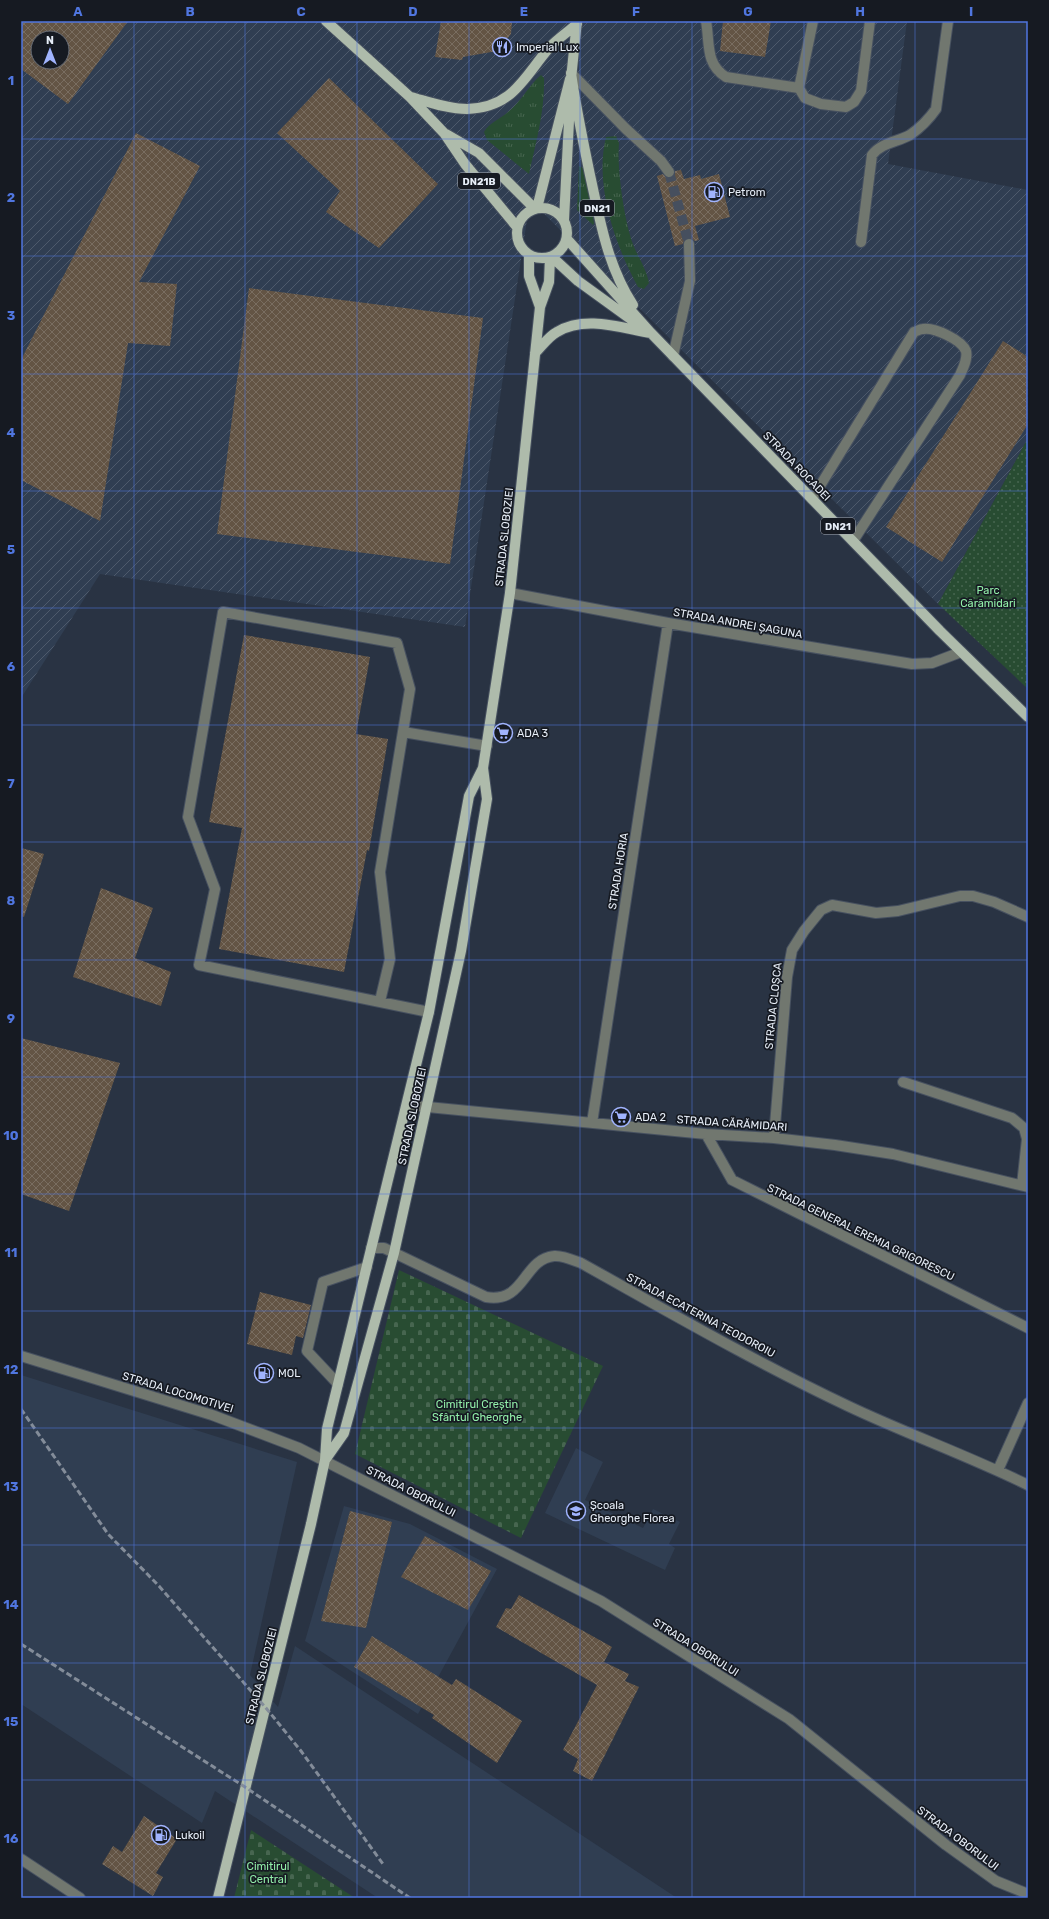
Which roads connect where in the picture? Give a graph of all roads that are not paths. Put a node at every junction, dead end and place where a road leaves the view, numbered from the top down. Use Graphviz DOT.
graph roads {
  1 [pos="326,21"];
  2 [pos="706,21"];
  3 [pos="813,21"];
  4 [pos="870,21"];
  5 [pos="948,21"];
  6 [pos="576,22"];
  7 [pos="571,73"];
  8 [pos="799,88"];
  9 [pos="410,97"];
  10 [pos="444,133"];
  11 [pos="669,172"];
  12 [pos="536,208"];
  13 [pos="564,220"];
  14 [pos="517,227"];
  15 [pos="567,239"];
  16 [pos="860,242"];
  17 [pos="689,244"];
  18 [pos="529,255"];
  19 [pos="551,257"];
  20 [pos="540,307"];
  21 [pos="651,333"];
  22 [pos="535,353"];
  23 [pos="673,356"];
  24 [pos="812,499"];
  25 [pos="853,541"];
  26 [pos="510,593"];
  27 [pos="668,623"];
  28 [pos="961,652"];
  29 [pos="1028,717"];
  30 [pos="403,732"];
  31 [pos="487,746"];
  32 [pos="483,768"];
  33 [pos="1028,917"];
  34 [pos="380,1001"];
  35 [pos="429,1012"];
  36 [pos="903,1082"];
  37 [pos="407,1105"];
  38 [pos="426,1108"];
  39 [pos="592,1123"];
  40 [pos="706,1134"];
  41 [pos="774,1138"];
  42 [pos="1025,1186"];
  43 [pos="372,1248"];
  44 [pos="394,1253"];
  45 [pos="367,1267"];
  46 [pos="1028,1328"];
  47 [pos="21,1356"];
  48 [pos="338,1384"];
  49 [pos="1028,1403"];
  50 [pos="325,1460"];
  51 [pos="998,1470"];
  52 [pos="1028,1485"];
  53 [pos="21,1859"];
  54 [pos="1028,1894"];
  55 [pos="80,1898"];
  56 [pos="218,1898"];
  1 -- 9 [label="main road, DN21B"];
  2 -- 8 [label="street"];
  3 -- 8 [label="street"];
  4 -- 8 [label="street"];
  5 -- 16 [label="street"];
  6 -- 7 [label="main road, DN21"];
  6 -- 9 [label="main road"];
  7 -- 11 [label="street"];
  7 -- 12 [label="main road"];
  7 -- 13 [label="main road"];
  7 -- 21 [label="main road, DN21"];
  9 -- 10 [label="main road, DN21B"];
  10 -- 12 [label="main road, DN21B"];
  10 -- 14 [label="main road, DN21B"];
  12 -- 13 [label="main road"];
  12 -- 14 [label="main road"];
  13 -- 15 [label="main road"];
  14 -- 18 [label="main road"];
  15 -- 19 [label="main road"];
  15 -- 21 [label="main road, STRADA ROCADEI"];
  17 -- 23 [label="street"];
  18 -- 19 [label="main road"];
  18 -- 20 [label="main road, STRADA SLOBOZIEI"];
  19 -- 20 [label="main road, STRADA SLOBOZIEI"];
  19 -- 21 [label="main road, STRADA ROCADEI"];
  20 -- 22 [label="main road, STRADA SLOBOZIEI"];
  21 -- 22 [label="main road"];
  21 -- 23 [label="main road, STRADA ROCADEI / DN21"];
  22 -- 26 [label="main road, STRADA SLOBOZIEI"];
  23 -- 24 [label="main road, STRADA ROCADEI / DN21"];
  24 -- 25 [label="main road, STRADA ROCADEI / DN21"];
  24 -- 25 [label="street"];
  25 -- 28 [label="main road, STRADA ROCADEI / DN21"];
  26 -- 27 [label="street, STRADA ANDREI ȘAGUNA"];
  26 -- 31 [label="main road, STRADA SLOBOZIEI"];
  27 -- 28 [label="street, STRADA ANDREI ȘAGUNA"];
  27 -- 39 [label="street, STRADA HORIA"];
  28 -- 29 [label="main road, STRADA ROCADEI / DN21"];
  30 -- 31 [label="street"];
  30 -- 34 [label="street"];
  30 -- 34 [label="street"];
  31 -- 32 [label="main road, STRADA SLOBOZIEI"];
  32 -- 35 [label="main road, STRADA SLOBOZIEI"];
  32 -- 38 [label="main road, STRADA SLOBOZIEI"];
  33 -- 41 [label="street, STRADA CLOȘCA"];
  34 -- 35 [label="street"];
  35 -- 37 [label="main road, STRADA SLOBOZIEI"];
  36 -- 42 [label="street"];
  37 -- 38 [label="street, STRADA CĂRĂMIDARI"];
  37 -- 43 [label="main road, STRADA SLOBOZIEI"];
  38 -- 39 [label="street, STRADA CĂRĂMIDARI"];
  38 -- 44 [label="main road, STRADA SLOBOZIEI"];
  39 -- 40 [label="street, STRADA CĂRĂMIDARI"];
  40 -- 41 [label="street, STRADA CĂRĂMIDARI"];
  40 -- 46 [label="street, STRADA GENERAL EREMIA GRIGORESCU"];
  41 -- 42 [label="street, STRADA CĂRĂMIDARI"];
  43 -- 44 [label="street, STRADA ECATERINA TEODOROIU"];
  43 -- 45 [label="main road, STRADA SLOBOZIEI"];
  44 -- 50 [label="main road, STRADA SLOBOZIEI"];
  44 -- 51 [label="street, STRADA ECATERINA TEODOROIU"];
  45 -- 48 [label="main road, STRADA SLOBOZIEI"];
  45 -- 48 [label="street"];
  47 -- 50 [label="street, STRADA LOCOMOTIVEI"];
  48 -- 50 [label="main road, STRADA SLOBOZIEI"];
  49 -- 51 [label="street"];
  50 -- 54 [label="street, STRADA OBORULUI"];
  50 -- 56 [label="main road, STRADA SLOBOZIEI"];
  51 -- 52 [label="street, STRADA ECATERINA TEODOROIU"];
  53 -- 55 [label="street"];
}
